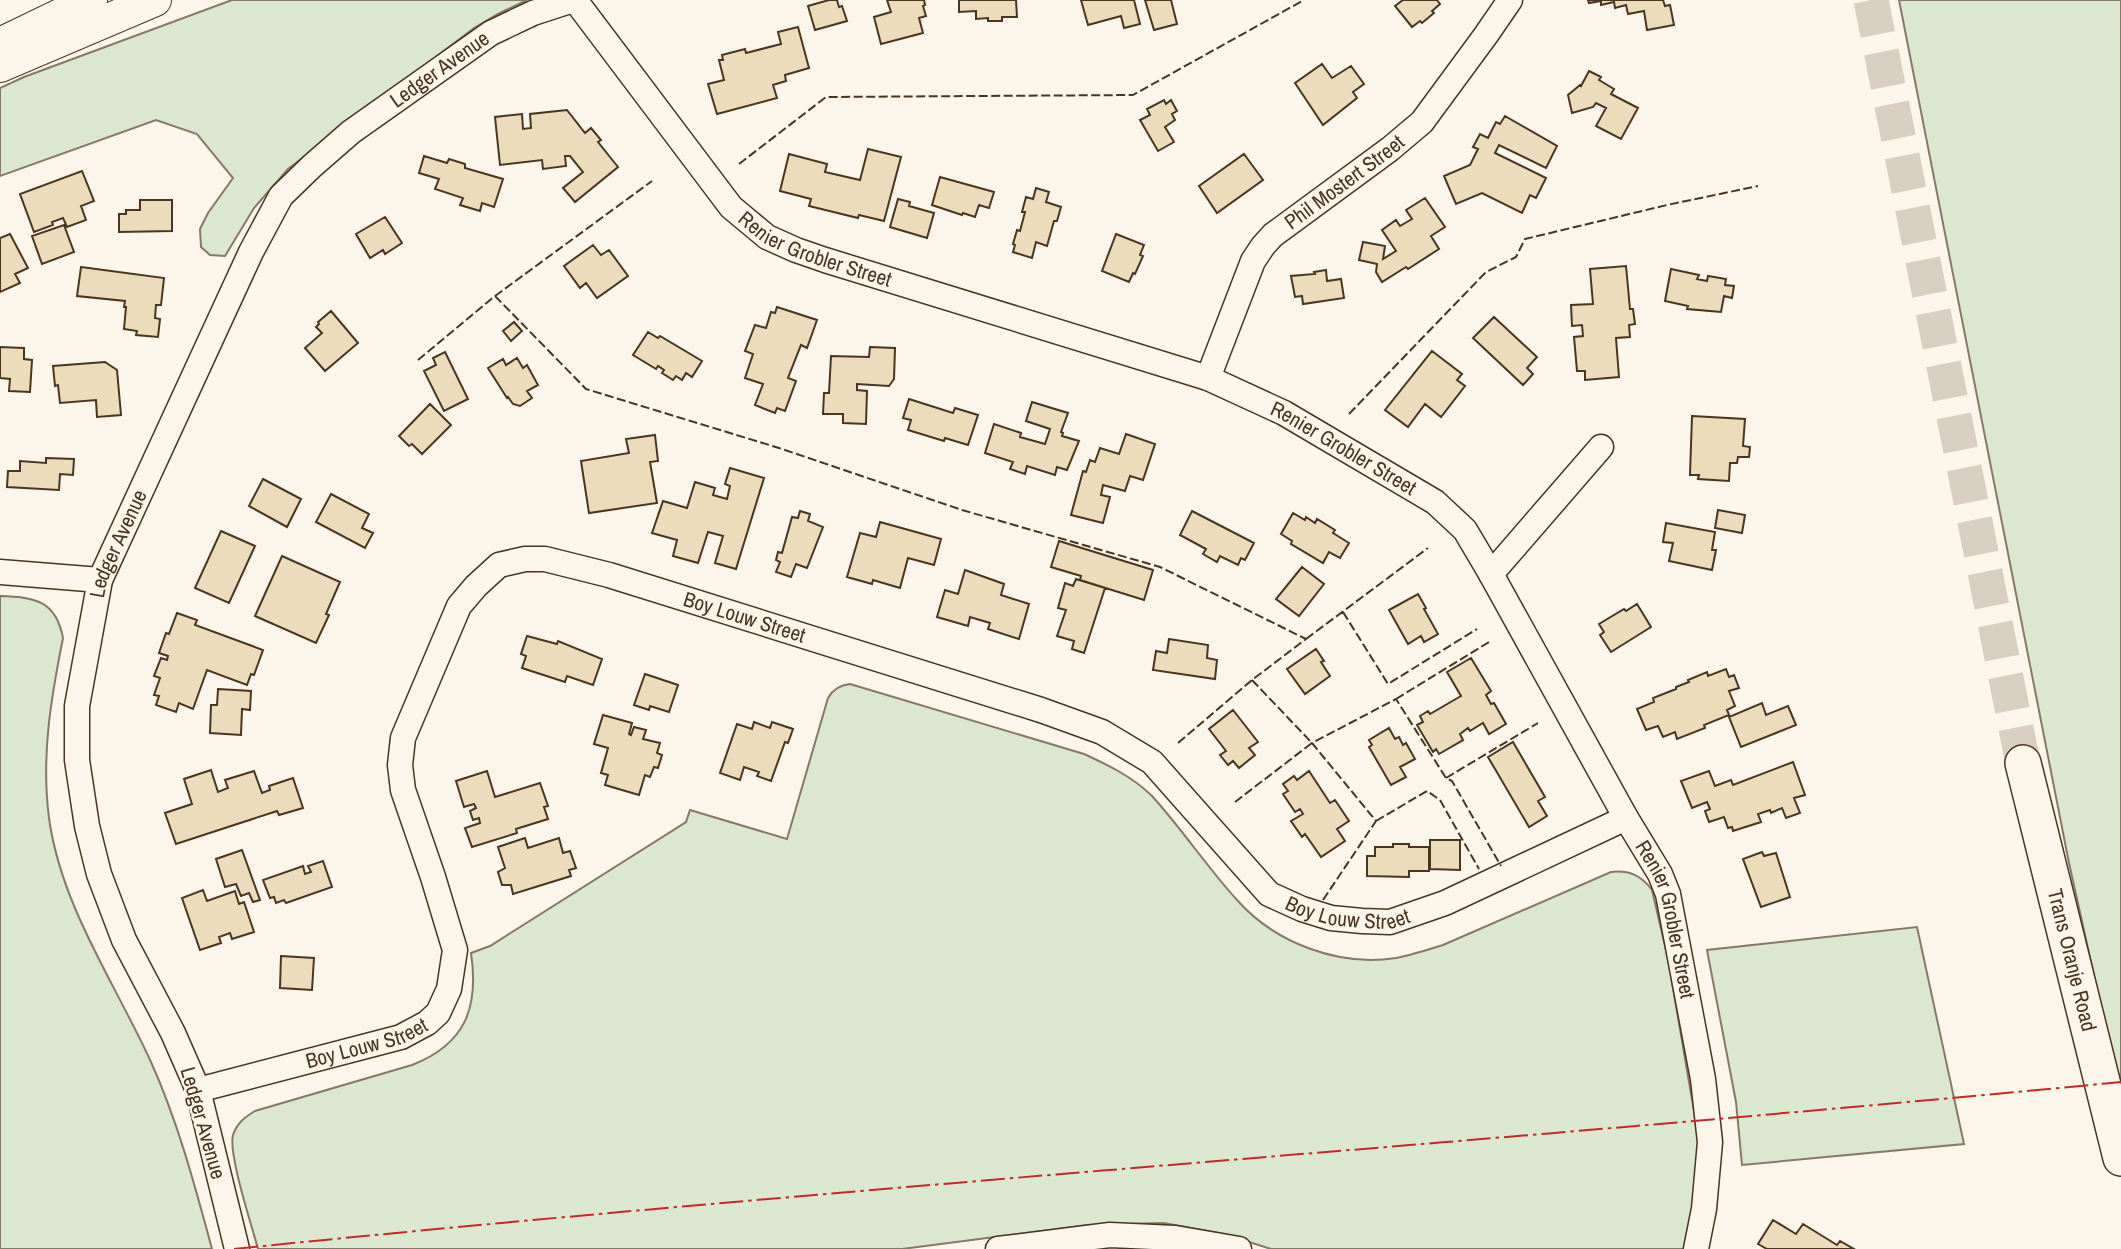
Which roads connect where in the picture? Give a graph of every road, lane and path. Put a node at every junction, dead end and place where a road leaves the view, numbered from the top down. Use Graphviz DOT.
graph roads {
  1 [pos="91,0"];
  2 [pos="155,0"];
  3 [pos="574,0"];
  4 [pos="1510,0"];
  5 [pos="0,44"];
  6 [pos="0,66"];
  7 [pos="1208,378"];
  8 [pos="1601,447"];
  9 [pos="0,572"];
  10 [pos="1491,574"];
  11 [pos="100,580"];
  12 [pos="2023,763"];
  13 [pos="1626,818"];
  14 [pos="198,1090"];
  15 [pos="2121,1158"];
  16 [pos="237,1249"];
  17 [pos="998,1249"];
  18 [pos="1239,1249"];
  19 [pos="1696,1249"];
  1 -- 5 [label="street"];
  2 -- 6 [label="street"];
  3 -- 7 [label="street, Renier Grobler Street"];
  3 -- 11 [label="street, Ledger Avenue"];
  4 -- 7 [label="street, Phil Mostert Street"];
  7 -- 10 [label="street, Renier Grobler Street"];
  8 -- 10 [label="street"];
  9 -- 11 [label="street"];
  10 -- 13 [label="street, Renier Grobler Street"];
  11 -- 14 [label="street, Ledger Avenue"];
  12 -- 15 [label="main road, Trans Oranje Road"];
  13 -- 14 [label="street, Boy Louw Street"];
  13 -- 19 [label="street, Renier Grobler Street"];
  14 -- 16 [label="street, Ledger Avenue"];
  17 -- 18 [label="street"];
}
